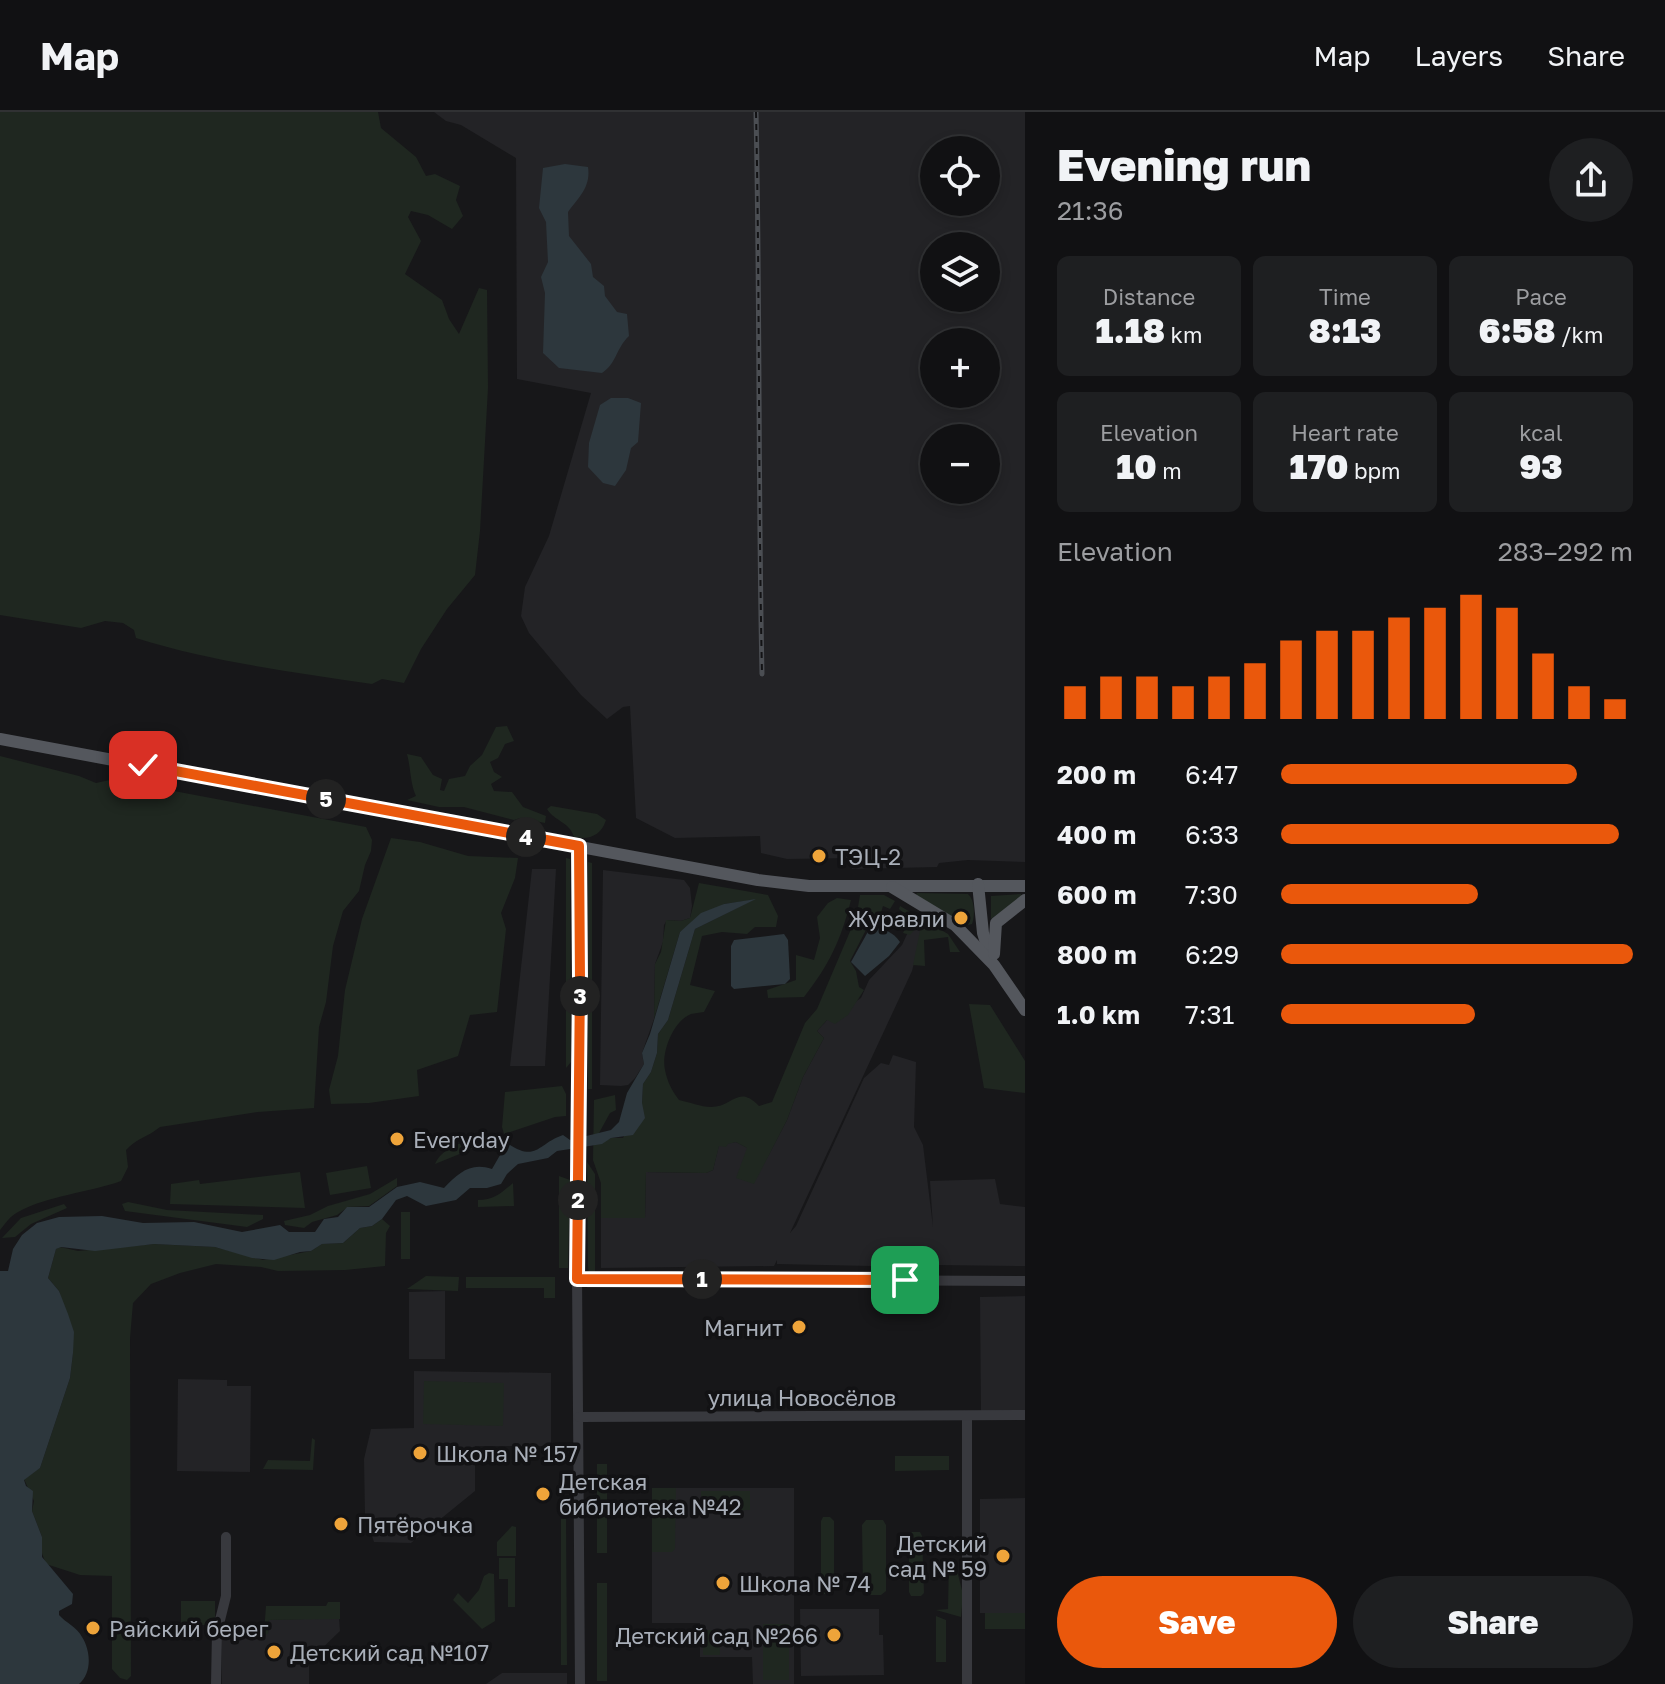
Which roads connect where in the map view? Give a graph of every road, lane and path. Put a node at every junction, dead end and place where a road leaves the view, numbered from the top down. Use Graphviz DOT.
graph roads {
  1 [pos="0,739"];
  2 [pos="579,846"];
  3 [pos="978,884"];
  4 [pos="891,886"];
  5 [pos="1025,886"];
  6 [pos="1025,900"];
  7 [pos="994,965"];
  8 [pos="1025,1010"];
  9 [pos="577,1279"];
  10 [pos="1025,1281"];
  11 [pos="1025,1415"];
  12 [pos="967,1416"];
  13 [pos="579,1417"];
  14 [pos="226,1537"];
  15 [pos="216,1684"];
  16 [pos="580,1684"];
  17 [pos="967,1684"];
  1 -- 2 [label="main road"];
  2 -- 4 [label="main road"];
  2 -- 9 [label="street"];
  3 -- 4 [label="main road"];
  3 -- 5 [label="main road"];
  3 -- 7 [label="main road"];
  4 -- 7 [label="main road"];
  6 -- 7 [label="main road"];
  7 -- 8 [label="main road"];
  9 -- 10 [label="street"];
  9 -- 13 [label="street"];
  11 -- 12 [label="street, улица Новосёлов"];
  12 -- 13 [label="street, улица Новосёлов"];
  12 -- 17 [label="street"];
  13 -- 16 [label="street"];
  14 -- 15 [label="street"];
}
